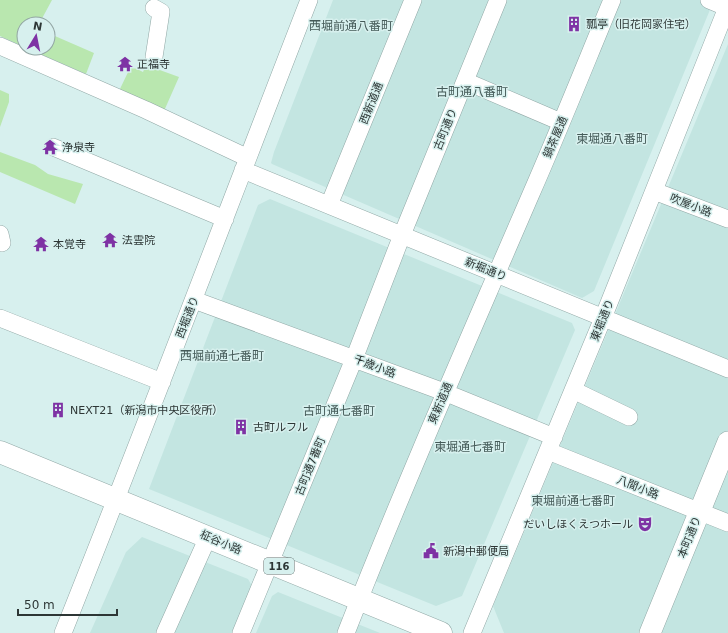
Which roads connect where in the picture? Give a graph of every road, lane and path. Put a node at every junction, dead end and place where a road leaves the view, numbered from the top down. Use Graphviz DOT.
graph roads {
  1 [pos="309,0"];
  2 [pos="413,0"];
  3 [pos="498,0"];
  4 [pos="612,0"];
  5 [pos="710,0"];
  6 [pos="728,7"];
  7 [pos="154,8"];
  8 [pos="0,46"];
  9 [pos="154,57"];
  10 [pos="465,81"];
  11 [pos="561,122"];
  12 [pos="53,147"];
  13 [pos="246,164"];
  14 [pos="654,191"];
  15 [pos="329,205"];
  16 [pos="225,219"];
  17 [pos="728,220"];
  18 [pos="402,235"];
  19 [pos="496,274"];
  20 [pos="194,300"];
  21 [pos="0,318"];
  22 [pos="604,318"];
  23 [pos="354,358"];
  24 [pos="728,369"];
  25 [pos="162,382"];
  26 [pos="573,390"];
  27 [pos="444,392"];
  28 [pos="630,417"];
  29 [pos="728,442"];
  30 [pos="551,444"];
  31 [pos="0,452"];
  32 [pos="117,500"];
  33 [pos="700,511"];
  34 [pos="728,523"];
  35 [pos="208,537"];
  36 [pos="271,563"];
  37 [pos="360,600"];
  38 [pos="63,633"];
  39 [pos="165,633"];
  40 [pos="241,633"];
  41 [pos="346,633"];
  42 [pos="441,633"];
  43 [pos="472,633"];
  44 [pos="650,633"];
  1 -- 13 [label="street, 西堀通り"];
  2 -- 15 [label="street, 西新道通"];
  3 -- 10 [label="street, 古町通り"];
  4 -- 11 [label="street, 鍋茶屋通"];
  5 -- 6 [label="street"];
  6 -- 14 [label="street, 東堀通り"];
  7 -- 9 [label="street"];
  8 -- 13 [label="street, 新堀通り"];
  10 -- 11 [label="street"];
  10 -- 18 [label="street, 古町通り"];
  11 -- 19 [label="street, 鍋茶屋通"];
  12 -- 16 [label="street"];
  13 -- 15 [label="street, 新堀通り"];
  13 -- 16 [label="street, 西堀通り"];
  14 -- 17 [label="street, 吹屋小路"];
  14 -- 22 [label="street, 東堀通り"];
  15 -- 18 [label="street, 新堀通り"];
  16 -- 20 [label="street, 西堀通り"];
  18 -- 19 [label="street, 新堀通り"];
  18 -- 23 [label="street, 古町通7番町"];
  19 -- 22 [label="street, 新堀通り"];
  19 -- 27 [label="street, 東新道通"];
  20 -- 23 [label="street, 千歳小路"];
  20 -- 25 [label="street, 西堀通り"];
  21 -- 25 [label="street"];
  22 -- 24 [label="street, 新堀通り"];
  22 -- 26 [label="street, 東堀通り"];
  23 -- 27 [label="street, 千歳小路"];
  23 -- 36 [label="street, 古町通7番町"];
  25 -- 32 [label="street, 西堀通り"];
  26 -- 28 [label="street"];
  26 -- 30 [label="street, 東堀通り"];
  27 -- 30 [label="street, 千歳小路"];
  27 -- 37 [label="street, 東新道通"];
  29 -- 33 [label="main road, 本町通り"];
  30 -- 33 [label="street, 八間小路"];
  30 -- 43 [label="street, 東堀通り"];
  31 -- 32 [label="highway, 柾谷小路 / 116"];
  32 -- 35 [label="highway, 柾谷小路 / 116"];
  32 -- 38 [label="street, 西堀通り"];
  33 -- 34 [label="street, 八間小路"];
  33 -- 44 [label="main road, 本町通り"];
  35 -- 36 [label="highway, 柾谷小路 / 116"];
  35 -- 39 [label="street"];
  36 -- 37 [label="highway, 柾谷小路 / 116"];
  36 -- 40 [label="street, 古町通7番町"];
  37 -- 41 [label="street, 東新道通"];
  37 -- 42 [label="highway, 柾谷小路 / 116"];
}
